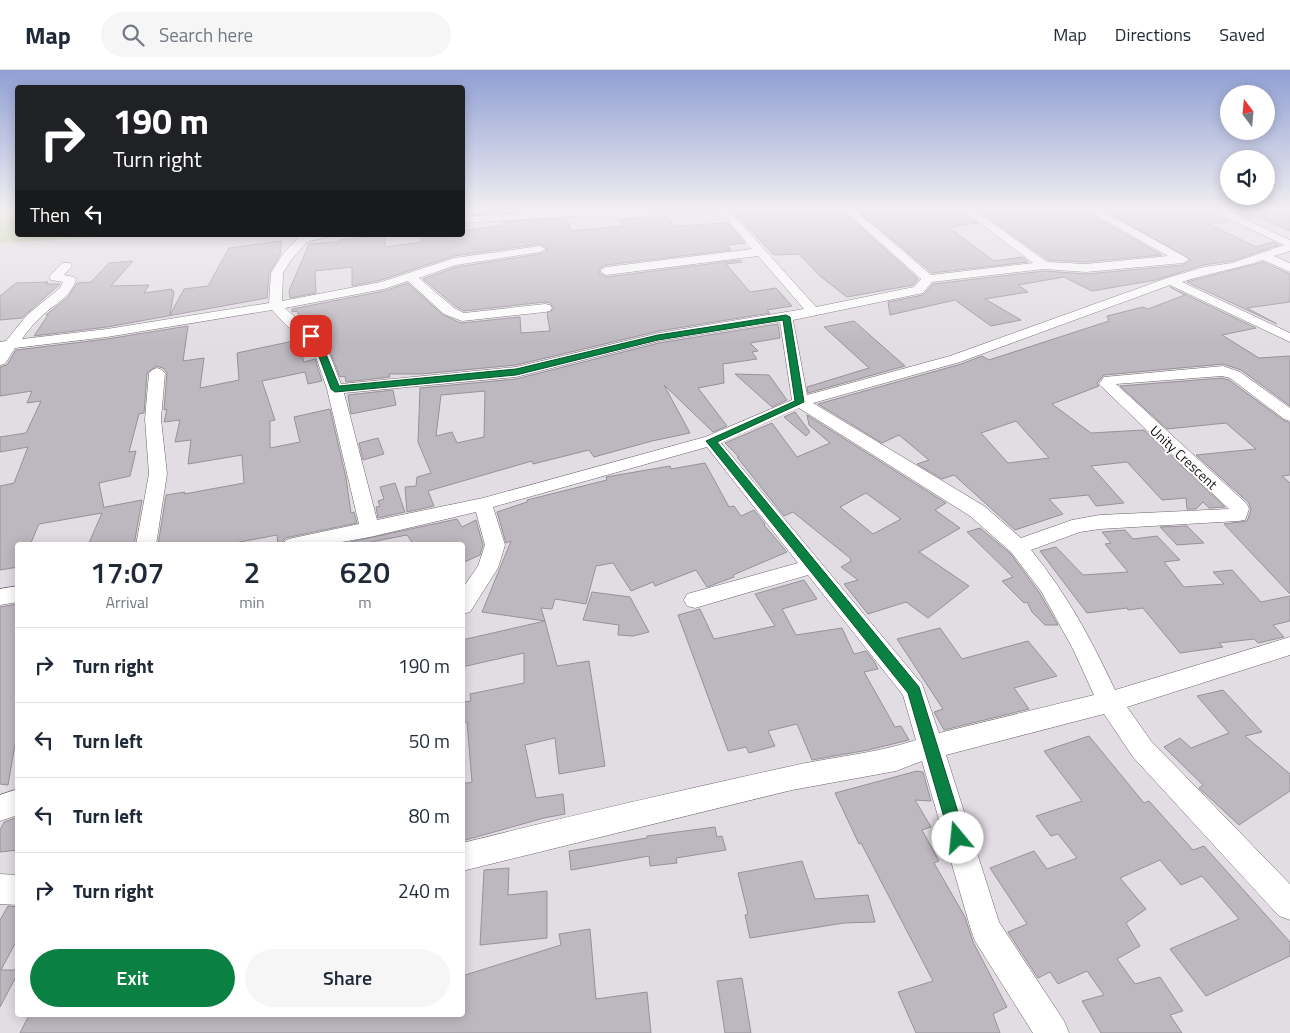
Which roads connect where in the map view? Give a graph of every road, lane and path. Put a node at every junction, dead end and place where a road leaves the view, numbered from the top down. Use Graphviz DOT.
graph roads {
  1 [pos="289,255"];
  2 [pos="501,255"];
  3 [pos="735,255"];
  4 [pos="763,255"];
  5 [pos="900,255"];
  6 [pos="1030,255"];
  7 [pos="1175,255"];
  8 [pos="1264,256"];
  9 [pos="1180,258"];
  10 [pos="1044,265"];
  11 [pos="66,266"];
  12 [pos="1290,268"];
  13 [pos="606,270"];
  14 [pos="1204,271"];
  15 [pos="410,276"];
  16 [pos="928,279"];
  17 [pos="1171,281"];
  18 [pos="275,306"];
  19 [pos="545,308"];
  20 [pos="812,310"];
  21 [pos="786,317"];
  22 [pos="1290,338"];
  23 [pos="5,346"];
  24 [pos="0,361"];
  25 [pos="157,373"];
  26 [pos="335,389"];
  27 [pos="800,402"];
  28 [pos="1290,416"];
  29 [pos="711,441"];
  30 [pos="483,504"];
  31 [pos="370,530"];
  32 [pos="147,542"];
  33 [pos="308,542"];
  34 [pos="1018,547"];
  35 [pos="813,566"];
  36 [pos="15,594"];
  37 [pos="0,597"];
  38 [pos="694,600"];
  39 [pos="465,602"];
  40 [pos="1290,646"];
  41 [pos="1109,702"];
  42 [pos="930,747"];
  43 [pos="15,803"];
  44 [pos="0,808"];
  45 [pos="465,856"];
  46 [pos="0,889"];
  47 [pos="15,890"];
  48 [pos="1290,905"];
  49 [pos="1052,1033"];
  1 -- 18 [label="street"];
  2 -- 15 [label="street"];
  3 -- 13 [label="street"];
  4 -- 20 [label="street"];
  5 -- 16 [label="street"];
  6 -- 10 [label="street"];
  7 -- 9 [label="street"];
  8 -- 12 [label="street"];
  8 -- 14 [label="street"];
  9 -- 10 [label="street"];
  9 -- 14 [label="street"];
  10 -- 16 [label="street"];
  11 -- 23 [label="street"];
  14 -- 17 [label="street"];
  15 -- 18 [label="street"];
  15 -- 19 [label="street"];
  16 -- 20 [label="street"];
  17 -- 22 [label="street"];
  17 -- 27 [label="street"];
  18 -- 23 [label="street"];
  18 -- 26 [label="street"];
  20 -- 21 [label="street"];
  21 -- 26 [label="street"];
  21 -- 27 [label="street"];
  23 -- 24 [label="street"];
  25 -- 32 [label="street"];
  26 -- 31 [label="street"];
  27 -- 29 [label="street"];
  27 -- 34 [label="street"];
  28 -- 34 [label="street, Unity Crescent"];
  29 -- 30 [label="street"];
  29 -- 35 [label="street"];
  30 -- 31 [label="street"];
  30 -- 39 [label="street"];
  31 -- 33 [label="street"];
  34 -- 41 [label="street"];
  35 -- 38 [label="street"];
  35 -- 42 [label="street"];
  36 -- 37 [label="street"];
  40 -- 41 [label="street"];
  41 -- 42 [label="street"];
  41 -- 48 [label="street"];
  42 -- 45 [label="street"];
  42 -- 49 [label="street"];
  43 -- 44 [label="street"];
  46 -- 47 [label="street"];
}
